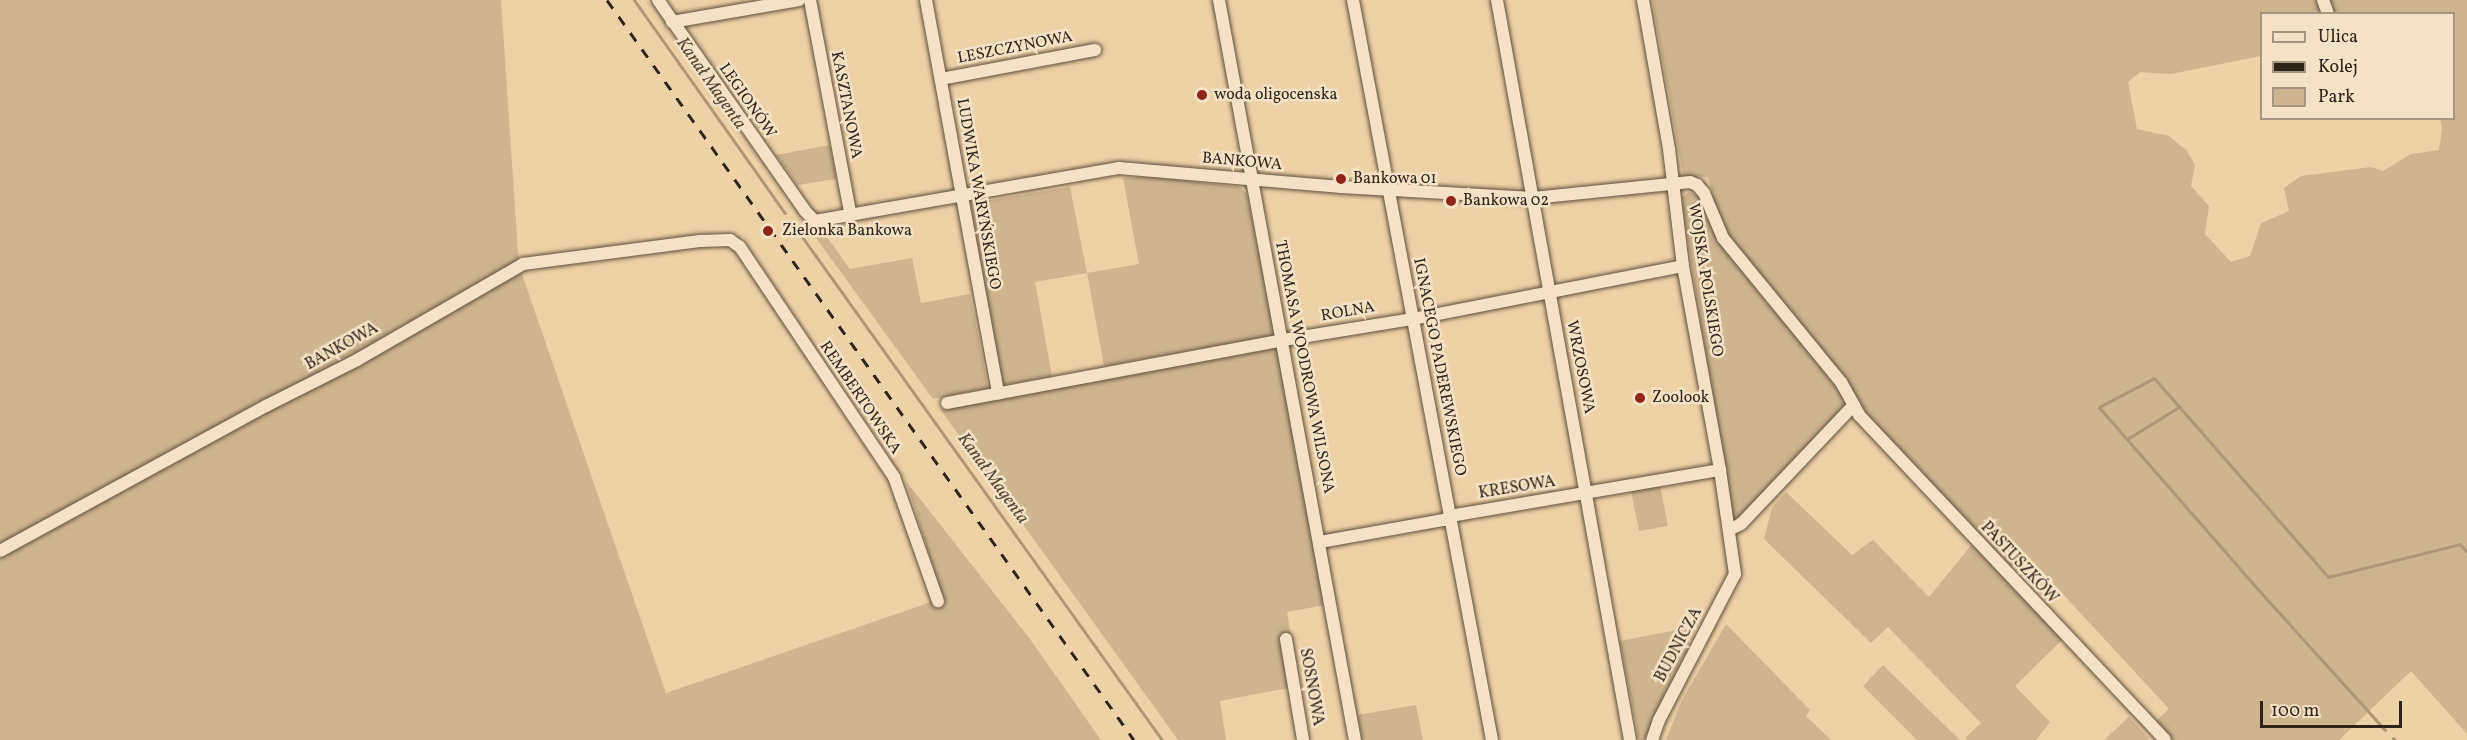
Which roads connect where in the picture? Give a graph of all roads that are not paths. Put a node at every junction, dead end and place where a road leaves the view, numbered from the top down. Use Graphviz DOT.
graph roads {
  1 [pos="658,0"];
  2 [pos="799,0"];
  3 [pos="810,0"];
  4 [pos="926,0"];
  5 [pos="1219,0"];
  6 [pos="1353,0"];
  7 [pos="1497,0"];
  8 [pos="1643,0"];
  9 [pos="672,22"];
  10 [pos="1095,50"];
  11 [pos="941,79"];
  12 [pos="1252,180"];
  13 [pos="1674,184"];
  14 [pos="1388,190"];
  15 [pos="963,195"];
  16 [pos="1533,198"];
  17 [pos="851,216"];
  18 [pos="812,219"];
  19 [pos="720,239"];
  20 [pos="1683,266"];
  21 [pos="1549,293"];
  22 [pos="1413,319"];
  23 [pos="1283,340"];
  24 [pos="998,393"];
  25 [pos="947,403"];
  26 [pos="1854,405"];
  27 [pos="1720,470"];
  28 [pos="1586,493"];
  29 [pos="1450,517"];
  30 [pos="1729,530"];
  31 [pos="1320,542"];
  32 [pos="0,551"];
  33 [pos="1735,566"];
  34 [pos="938,601"];
  35 [pos="1286,639"];
  36 [pos="1303,740"];
  37 [pos="1355,740"];
  38 [pos="1492,740"];
  39 [pos="1630,740"];
  40 [pos="1652,740"];
  41 [pos="2164,740"];
  1 -- 9 [label="street, LEGIONÓW"];
  2 -- 9 [label="street"];
  3 -- 17 [label="street, KASZTANOWA"];
  4 -- 11 [label="street, LUDWIKA WARYŃSKIEGO"];
  5 -- 12 [label="street, THOMASA WOODROWA WILSONA"];
  6 -- 14 [label="street, IGNACEGO PADEREWSKIEGO"];
  7 -- 16 [label="street, WRZOSOWA"];
  8 -- 13 [label="street, WOJSKA POLSKIEGO"];
  9 -- 18 [label="street, LEGIONÓW"];
  10 -- 11 [label="street, LESZCZYNOWA"];
  11 -- 15 [label="street, LUDWIKA WARYŃSKIEGO"];
  12 -- 14 [label="street, BANKOWA"];
  12 -- 15 [label="street, BANKOWA"];
  12 -- 23 [label="street, THOMASA WOODROWA WILSONA"];
  13 -- 16 [label="street, BANKOWA"];
  13 -- 20 [label="street, WOJSKA POLSKIEGO"];
  13 -- 26 [label="street, PASTUSZKÓW"];
  14 -- 16 [label="street, BANKOWA"];
  14 -- 22 [label="street, IGNACEGO PADEREWSKIEGO"];
  15 -- 17 [label="street, BANKOWA"];
  15 -- 24 [label="street, LUDWIKA WARYŃSKIEGO"];
  16 -- 21 [label="street, WRZOSOWA"];
  17 -- 18 [label="street, BANKOWA"];
  19 -- 32 [label="street, BANKOWA"];
  19 -- 34 [label="street, REMBERTOWSKA"];
  20 -- 21 [label="street, ROLNA"];
  20 -- 27 [label="street, WOJSKA POLSKIEGO"];
  21 -- 22 [label="street, ROLNA"];
  21 -- 28 [label="street, WRZOSOWA"];
  22 -- 23 [label="street, ROLNA"];
  22 -- 29 [label="street, IGNACEGO PADEREWSKIEGO"];
  23 -- 24 [label="street, ROLNA"];
  23 -- 31 [label="street, THOMASA WOODROWA WILSONA"];
  24 -- 25 [label="street, ROLNA"];
  26 -- 30 [label="street"];
  26 -- 41 [label="street, PASTUSZKÓW"];
  27 -- 28 [label="street, KRESOWA"];
  27 -- 30 [label="street, WOJSKA POLSKIEGO"];
  28 -- 29 [label="street, KRESOWA"];
  28 -- 39 [label="street, WRZOSOWA"];
  29 -- 31 [label="street, KRESOWA"];
  29 -- 38 [label="street, IGNACEGO PADEREWSKIEGO"];
  30 -- 33 [label="street, WOJSKA POLSKIEGO"];
  31 -- 37 [label="street, THOMASA WOODROWA WILSONA"];
  33 -- 40 [label="street, BUDNICZA"];
  35 -- 36 [label="street, SOSNOWA"];
}
